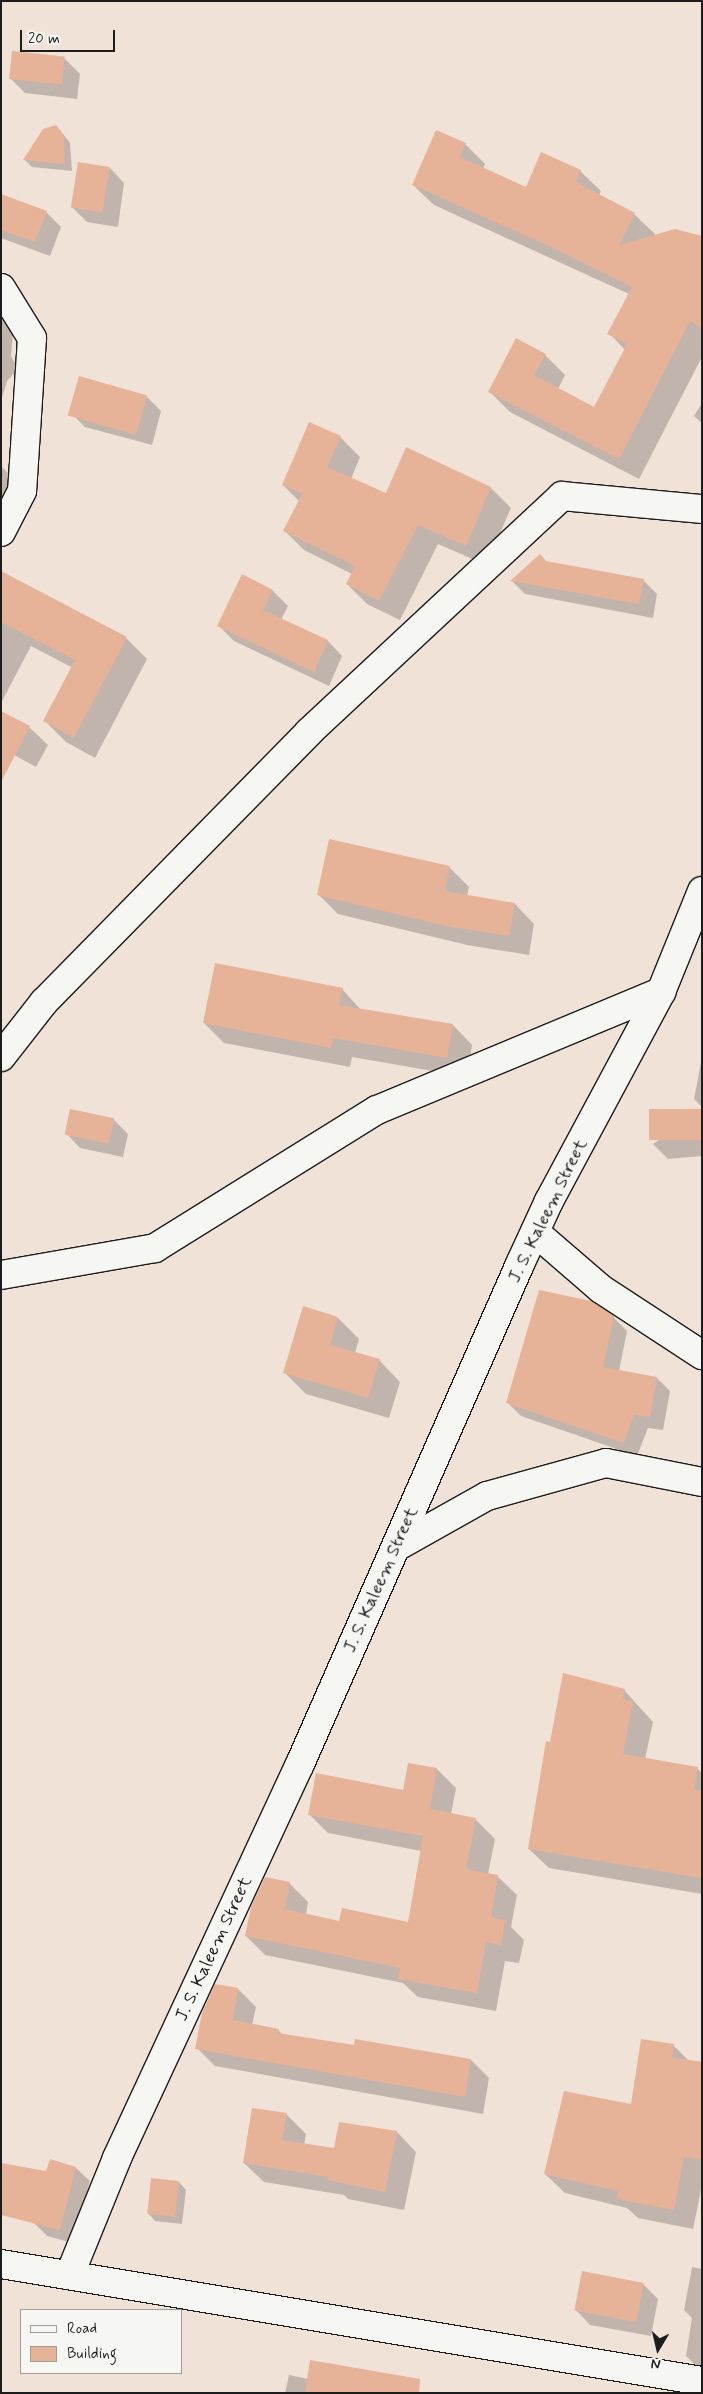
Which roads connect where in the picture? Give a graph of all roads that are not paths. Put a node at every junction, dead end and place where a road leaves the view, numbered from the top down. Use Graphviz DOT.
graph roads {
  1 [pos="1,288"];
  2 [pos="702,509"];
  3 [pos="1,532"];
  4 [pos="702,891"];
  5 [pos="661,992"];
  6 [pos="1,1057"];
  7 [pos="536,1232"];
  8 [pos="1,1275"];
  9 [pos="702,1355"];
  10 [pos="702,1482"];
  11 [pos="396,1547"];
  12 [pos="1,2264"];
  13 [pos="70,2274"];
  14 [pos="702,2381"];
  1 -- 3 [label="street"];
  2 -- 6 [label="street"];
  4 -- 5 [label="street, J. S. Kaleem Street"];
  5 -- 7 [label="street, J. S. Kaleem Street"];
  5 -- 8 [label="street"];
  7 -- 9 [label="street"];
  7 -- 11 [label="street, J. S. Kaleem Street"];
  10 -- 11 [label="street"];
  11 -- 13 [label="street, J. S. Kaleem Street"];
  12 -- 13 [label="street"];
  13 -- 14 [label="street"];
}
